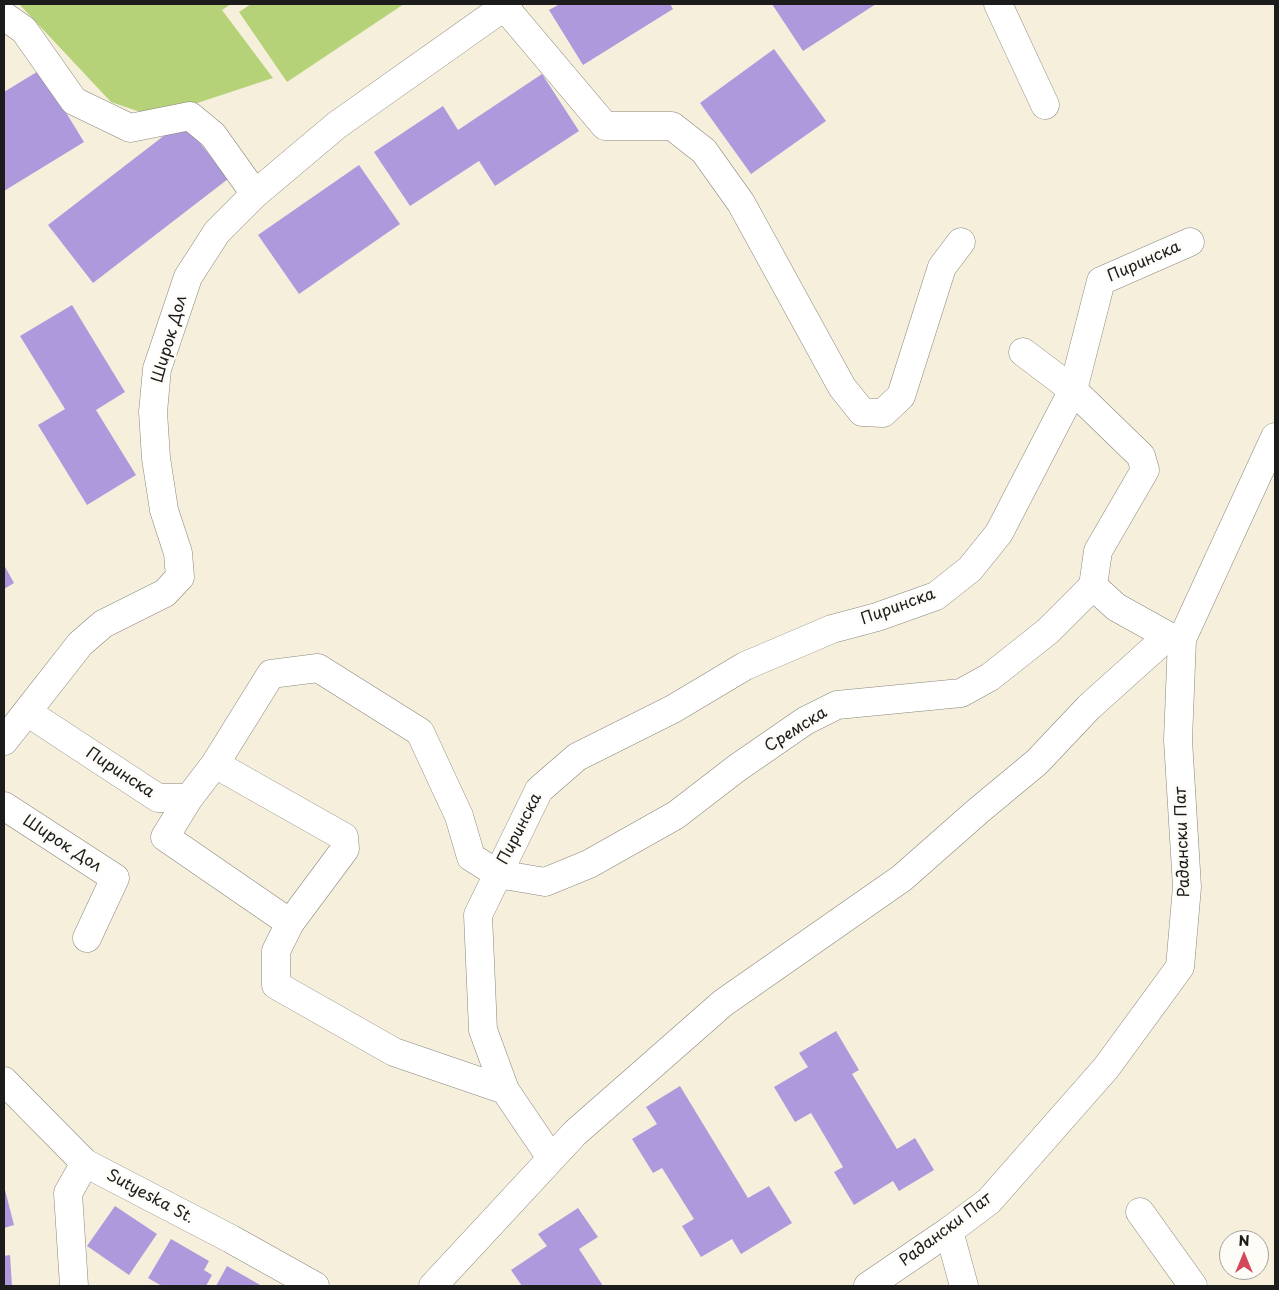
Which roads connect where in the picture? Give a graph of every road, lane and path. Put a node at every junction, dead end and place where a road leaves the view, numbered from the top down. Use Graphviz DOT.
graph roads {
  1 [pos="998,4"];
  2 [pos="505,5"];
  3 [pos="4,16"];
  4 [pos="1044,105"];
  5 [pos="255,194"];
  6 [pos="961,242"];
  7 [pos="1190,242"];
  8 [pos="1023,352"];
  9 [pos="1074,390"];
  10 [pos="1275,440"];
  11 [pos="1093,586"];
  12 [pos="1175,637"];
  13 [pos="27,712"];
  14 [pos="4,741"];
  15 [pos="215,764"];
  16 [pos="189,798"];
  17 [pos="4,806"];
  18 [pos="498,874"];
  19 [pos="290,923"];
  20 [pos="87,938"];
  21 [pos="4,1081"];
  22 [pos="505,1090"];
  23 [pos="551,1158"];
  24 [pos="86,1163"];
  25 [pos="1140,1212"];
  26 [pos="949,1232"];
  27 [pos="74,1286"];
  28 [pos="315,1286"];
  29 [pos="433,1286"];
  30 [pos="868,1286"];
  31 [pos="964,1286"];
  32 [pos="1193,1286"];
  1 -- 4 [label="street"];
  2 -- 5 [label="street, Широк Дол"];
  2 -- 6 [label="street"];
  3 -- 5 [label="street"];
  5 -- 13 [label="street, Широк Дол"];
  7 -- 9 [label="street, Пиринска"];
  8 -- 9 [label="street"];
  9 -- 11 [label="street"];
  9 -- 18 [label="street, Пиринска"];
  10 -- 12 [label="street, Радански Пат"];
  11 -- 12 [label="street"];
  11 -- 18 [label="street, Сремска"];
  12 -- 23 [label="street"];
  12 -- 26 [label="street, Радански Пат"];
  13 -- 14 [label="street, Широк Дол"];
  13 -- 16 [label="street, Пиринска"];
  15 -- 16 [label="street, Пиринска"];
  15 -- 18 [label="street, Пиринска"];
  15 -- 19 [label="street"];
  16 -- 19 [label="street"];
  17 -- 20 [label="street, Широк Дол"];
  18 -- 22 [label="street, Пиринска"];
  19 -- 22 [label="street"];
  21 -- 24 [label="street, Sutyeska St."];
  22 -- 23 [label="street, Пиринска"];
  23 -- 29 [label="street"];
  24 -- 27 [label="street"];
  24 -- 28 [label="street, Sutyeska St."];
  25 -- 32 [label="street"];
  26 -- 30 [label="street, Радански Пат"];
  26 -- 31 [label="street"];
}
